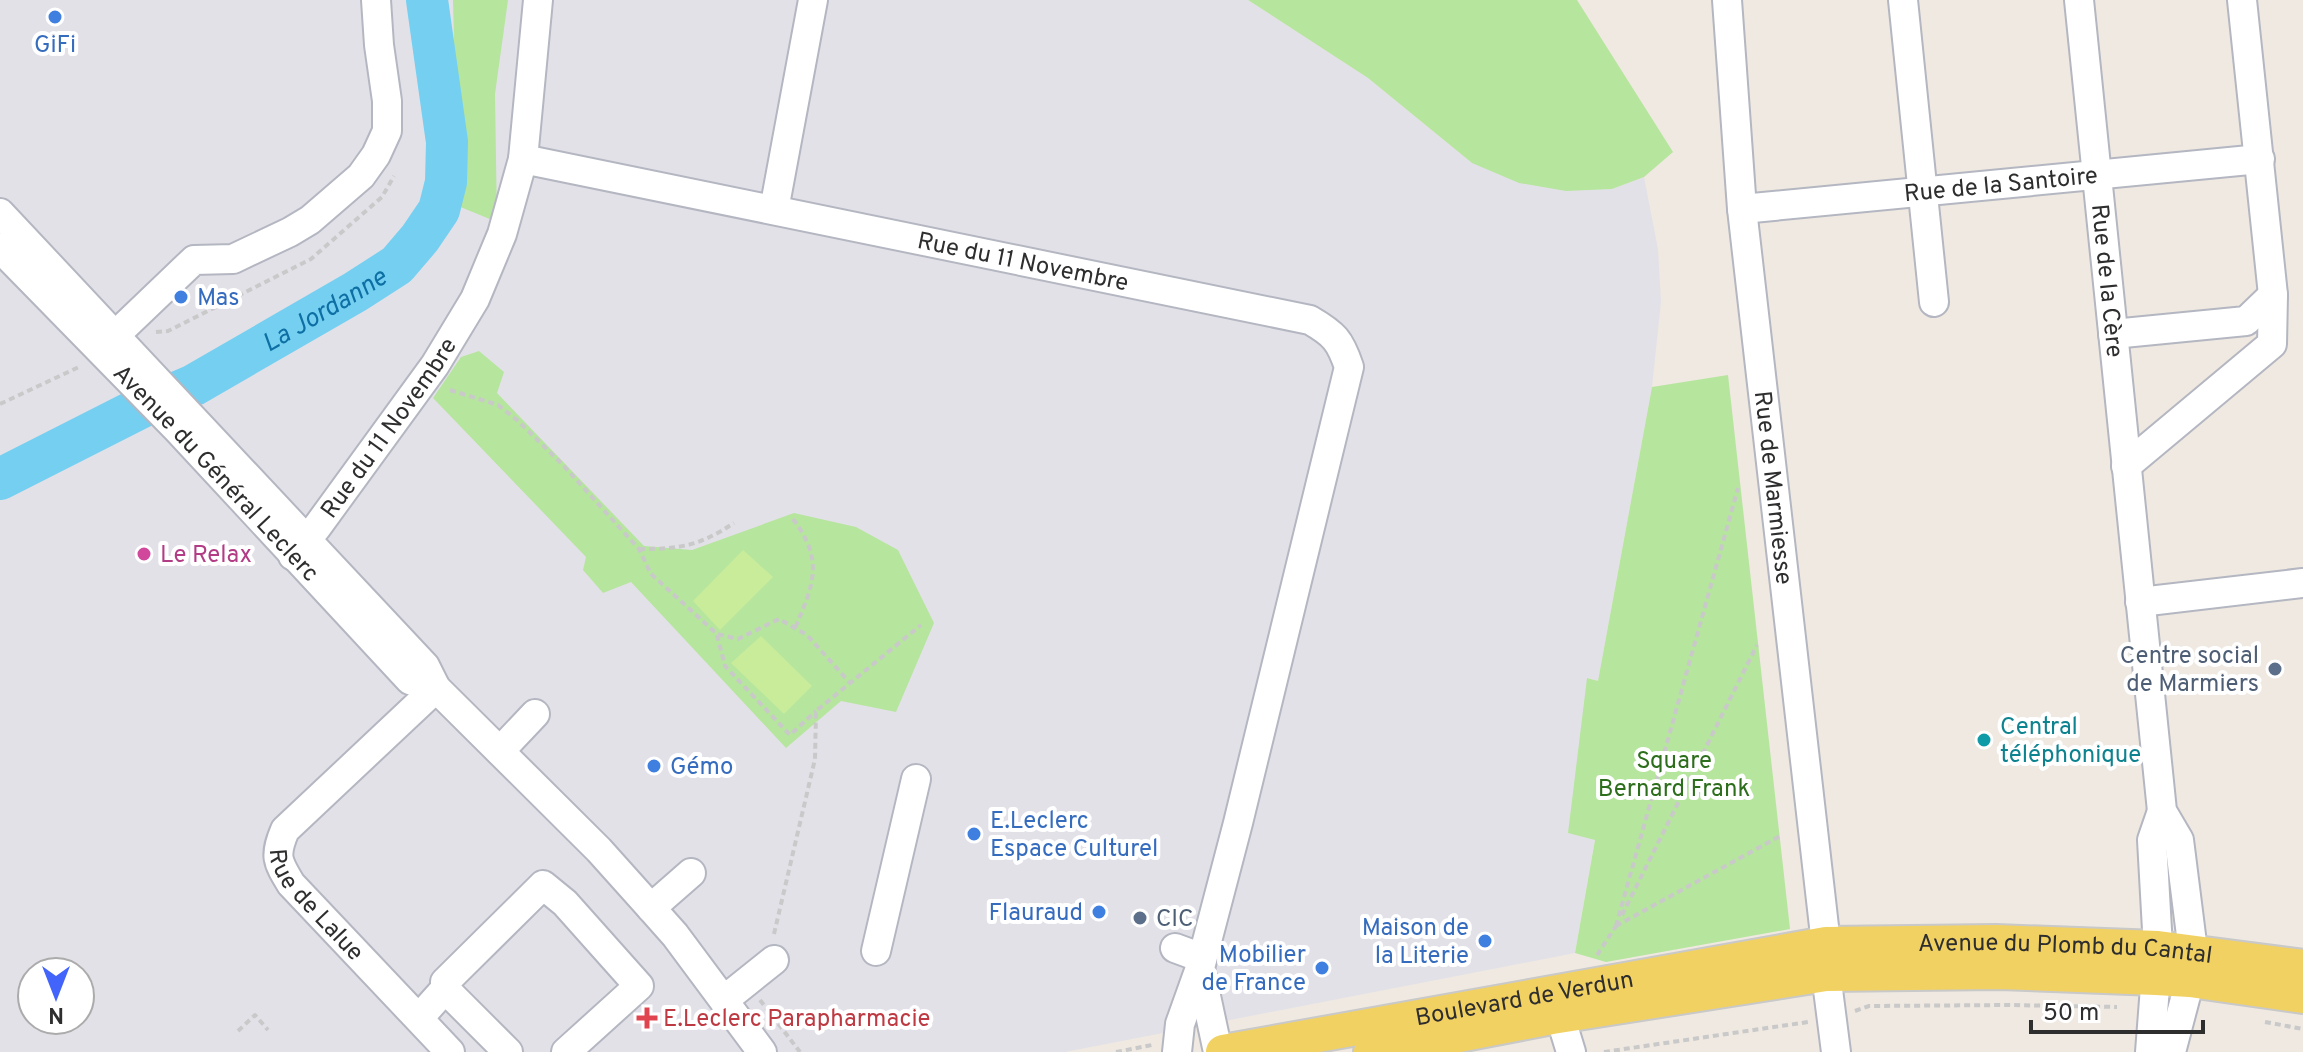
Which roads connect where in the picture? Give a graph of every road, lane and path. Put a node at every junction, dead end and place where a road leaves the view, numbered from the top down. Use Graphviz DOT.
graph roads {
  1 [pos="376,0"];
  2 [pos="538,0"];
  3 [pos="813,0"];
  4 [pos="1727,0"];
  5 [pos="2079,0"];
  6 [pos="2242,0"];
  7 [pos="1902,3"];
  8 [pos="523,159"];
  9 [pos="2260,159"];
  10 [pos="2098,175"];
  11 [pos="1922,192"];
  12 [pos="1742,209"];
  13 [pos="774,210"];
  14 [pos="0,213"];
  15 [pos="0,248"];
  16 [pos="2273,295"];
  17 [pos="1934,302"];
  18 [pos="2113,334"];
  19 [pos="114,349"];
  20 [pos="417,390"];
  21 [pos="0,404"];
  22 [pos="2126,466"];
  23 [pos="1738,488"];
  24 [pos="793,519"];
  25 [pos="734,523"];
  26 [pos="300,549"];
  27 [pos="639,549"];
  28 [pos="2303,583"];
  29 [pos="2140,602"];
  30 [pos="921,625"];
  31 [pos="795,628"];
  32 [pos="717,634"];
  33 [pos="1757,645"];
  34 [pos="850,683"];
  35 [pos="436,688"];
  36 [pos="816,711"];
  37 [pos="535,714"];
  38 [pos="500,751"];
  39 [pos="916,779"];
  40 [pos="2162,811"];
  41 [pos="1780,836"];
  42 [pos="691,873"];
  43 [pos="651,908"];
  44 [pos="1616,926"];
  45 [pos="1175,948"];
  46 [pos="771,950"];
  47 [pos="876,951"];
  48 [pos="1826,959"];
  49 [pos="1201,963"];
  50 [pos="2192,966"];
  51 [pos="2303,967"];
  52 [pos="2156,978"];
  53 [pos="445,989"];
  54 [pos="2303,996"];
  55 [pos="724,1000"];
  56 [pos="1560,1016"];
  57 [pos="419,1018"];
  58 [pos="1831,1018"];
  59 [pos="2262,1021"];
  60 [pos="2303,1029"];
  61 [pos="268,1030"];
  62 [pos="238,1031"];
  63 [pos="1178,1046"];
  64 [pos="1439,1046"];
  65 [pos="450,1052"];
  66 [pos="508,1052"];
  67 [pos="566,1052"];
  68 [pos="762,1052"];
  69 [pos="1116,1052"];
  70 [pos="1220,1052"];
  71 [pos="1371,1052"];
  72 [pos="1571,1052"];
  73 [pos="1604,1052"];
  74 [pos="1836,1052"];
  75 [pos="2150,1052"];
  76 [pos="2171,1052"];
  1 -- 19 [label="street"];
  2 -- 8 [label="street"];
  3 -- 13 [label="street"];
  4 -- 12 [label="street, Rue de Marmiesse"];
  5 -- 10 [label="street, Rue de la Cère"];
  6 -- 9 [label="street"];
  7 -- 11 [label="street"];
  8 -- 13 [label="street, Rue du 11 Novembre"];
  8 -- 20 [label="street, Rue du 11 Novembre"];
  9 -- 10 [label="street, Rue de la Santoire"];
  9 -- 16 [label="street"];
  10 -- 11 [label="street, Rue de la Santoire"];
  10 -- 18 [label="street, Rue de la Cère"];
  11 -- 12 [label="street, Rue de la Santoire"];
  11 -- 17 [label="street"];
  12 -- 48 [label="street, Rue de Marmiesse"];
  13 -- 49 [label="street, Rue du 11 Novembre"];
  14 -- 19 [label="street, Avenue du Général Leclerc"];
  15 -- 19 [label="street, Avenue du Général Leclerc"];
  16 -- 18 [label="street"];
  16 -- 22 [label="street"];
  18 -- 22 [label="street, Rue de la Cère"];
  19 -- 21 [label="path"];
  19 -- 26 [label="street, Avenue du Général Leclerc"];
  20 -- 26 [label="street, Rue du 11 Novembre"];
  20 -- 27 [label="path"];
  22 -- 29 [label="street, Rue de la Cère"];
  23 -- 44 [label="path"];
  24 -- 31 [label="path"];
  25 -- 27 [label="path"];
  26 -- 35 [label="street, Avenue du Général Leclerc"];
  27 -- 32 [label="path"];
  28 -- 29 [label="street"];
  29 -- 40 [label="street, Rue de la Cère"];
  30 -- 34 [label="path"];
  31 -- 32 [label="path"];
  31 -- 34 [label="path"];
  32 -- 36 [label="path"];
  33 -- 44 [label="path"];
  34 -- 36 [label="path"];
  35 -- 38 [label="street, Avenue du Général Leclerc"];
  35 -- 57 [label="street, Rue de Lalue"];
  36 -- 46 [label="path"];
  37 -- 38 [label="street"];
  38 -- 43 [label="street, Avenue du Général Leclerc"];
  39 -- 47 [label="street"];
  40 -- 50 [label="street"];
  40 -- 52 [label="street"];
  41 -- 44 [label="path"];
  42 -- 43 [label="street"];
  43 -- 55 [label="street, Avenue du Général Leclerc"];
  45 -- 49 [label="street"];
  46 -- 55 [label="street"];
  48 -- 52 [label="main road, Avenue du Plomb du Cantal"];
  48 -- 56 [label="main road, Boulevard de Verdun"];
  48 -- 58 [label="street, Rue de Marmiesse"];
  48 -- 70 [label="main road, Boulevard de Verdun"];
  49 -- 63 [label="street, Rue du 11 Novembre"];
  49 -- 70 [label="street, Rue du 11 Novembre"];
  50 -- 51 [label="main road, Avenue du Plomb du Cantal"];
  50 -- 52 [label="main road, Avenue du Plomb du Cantal"];
  50 -- 54 [label="main road, Avenue du Plomb du Cantal"];
  50 -- 76 [label="street"];
  52 -- 58 [label="path"];
  52 -- 75 [label="street"];
  53 -- 57 [label="street"];
  53 -- 66 [label="street"];
  53 -- 67 [label="street"];
  55 -- 68 [label="street, Avenue du Général Leclerc"];
  56 -- 64 [label="main road, Boulevard de Verdun"];
  56 -- 72 [label="street"];
  57 -- 65 [label="street, Rue de Lalue"];
  58 -- 73 [label="path"];
  58 -- 74 [label="street, Rue de Marmiesse"];
  59 -- 60 [label="path"];
  61 -- 62 [label="path"];
  63 -- 69 [label="path"];
  64 -- 71 [label="main road, Boulevard de Verdun"];
}
